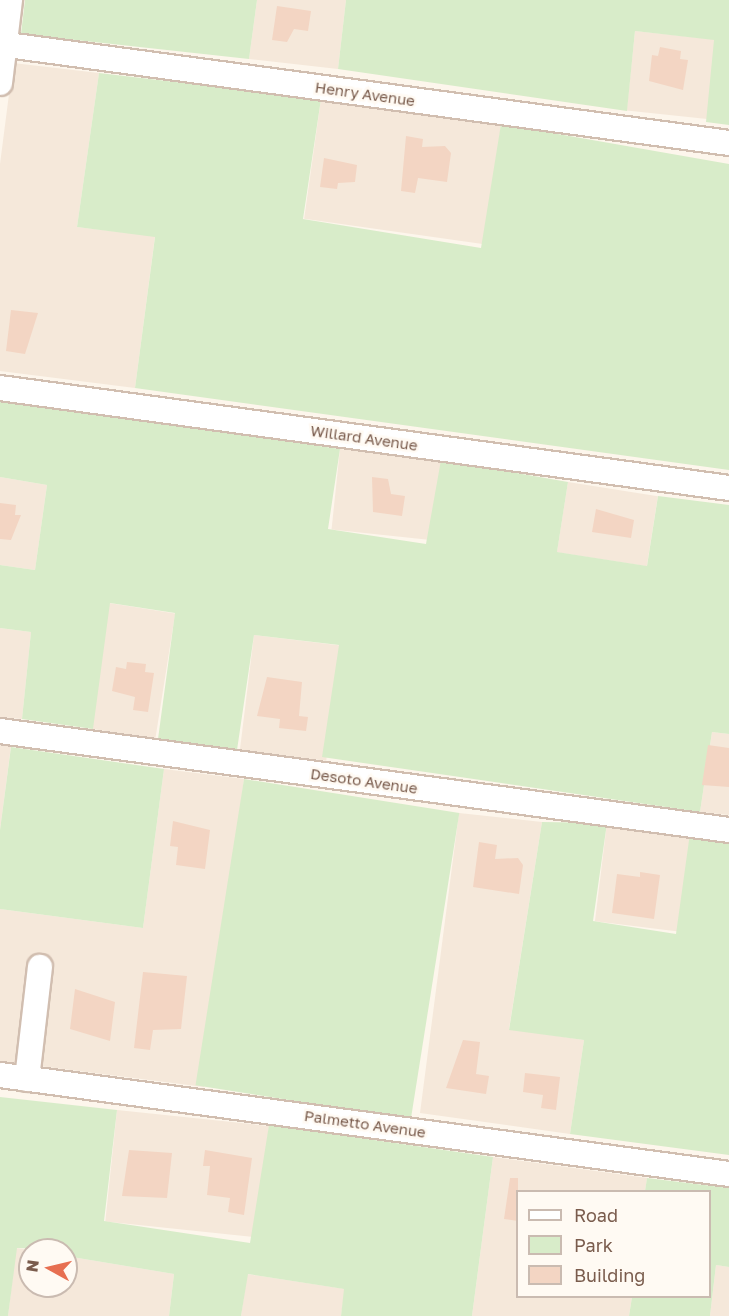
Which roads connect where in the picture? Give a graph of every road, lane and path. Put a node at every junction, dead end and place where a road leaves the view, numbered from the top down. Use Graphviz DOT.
graph roads {
  1 [pos="10,0"];
  2 [pos="2,44"];
  3 [pos="0,82"];
  4 [pos="729,143"];
  5 [pos="0,388"];
  6 [pos="729,488"];
  7 [pos="0,731"];
  8 [pos="729,830"];
  9 [pos="40,967"];
  10 [pos="0,1075"];
  11 [pos="27,1078"];
  12 [pos="729,1174"];
  1 -- 2 [label="street"];
  2 -- 3 [label="street"];
  2 -- 4 [label="street, Henry Avenue"];
  5 -- 6 [label="street, Willard Avenue"];
  7 -- 8 [label="street, Desoto Avenue"];
  9 -- 11 [label="street"];
  10 -- 11 [label="street, Palmetto Avenue"];
  11 -- 12 [label="street, Palmetto Avenue"];
}
